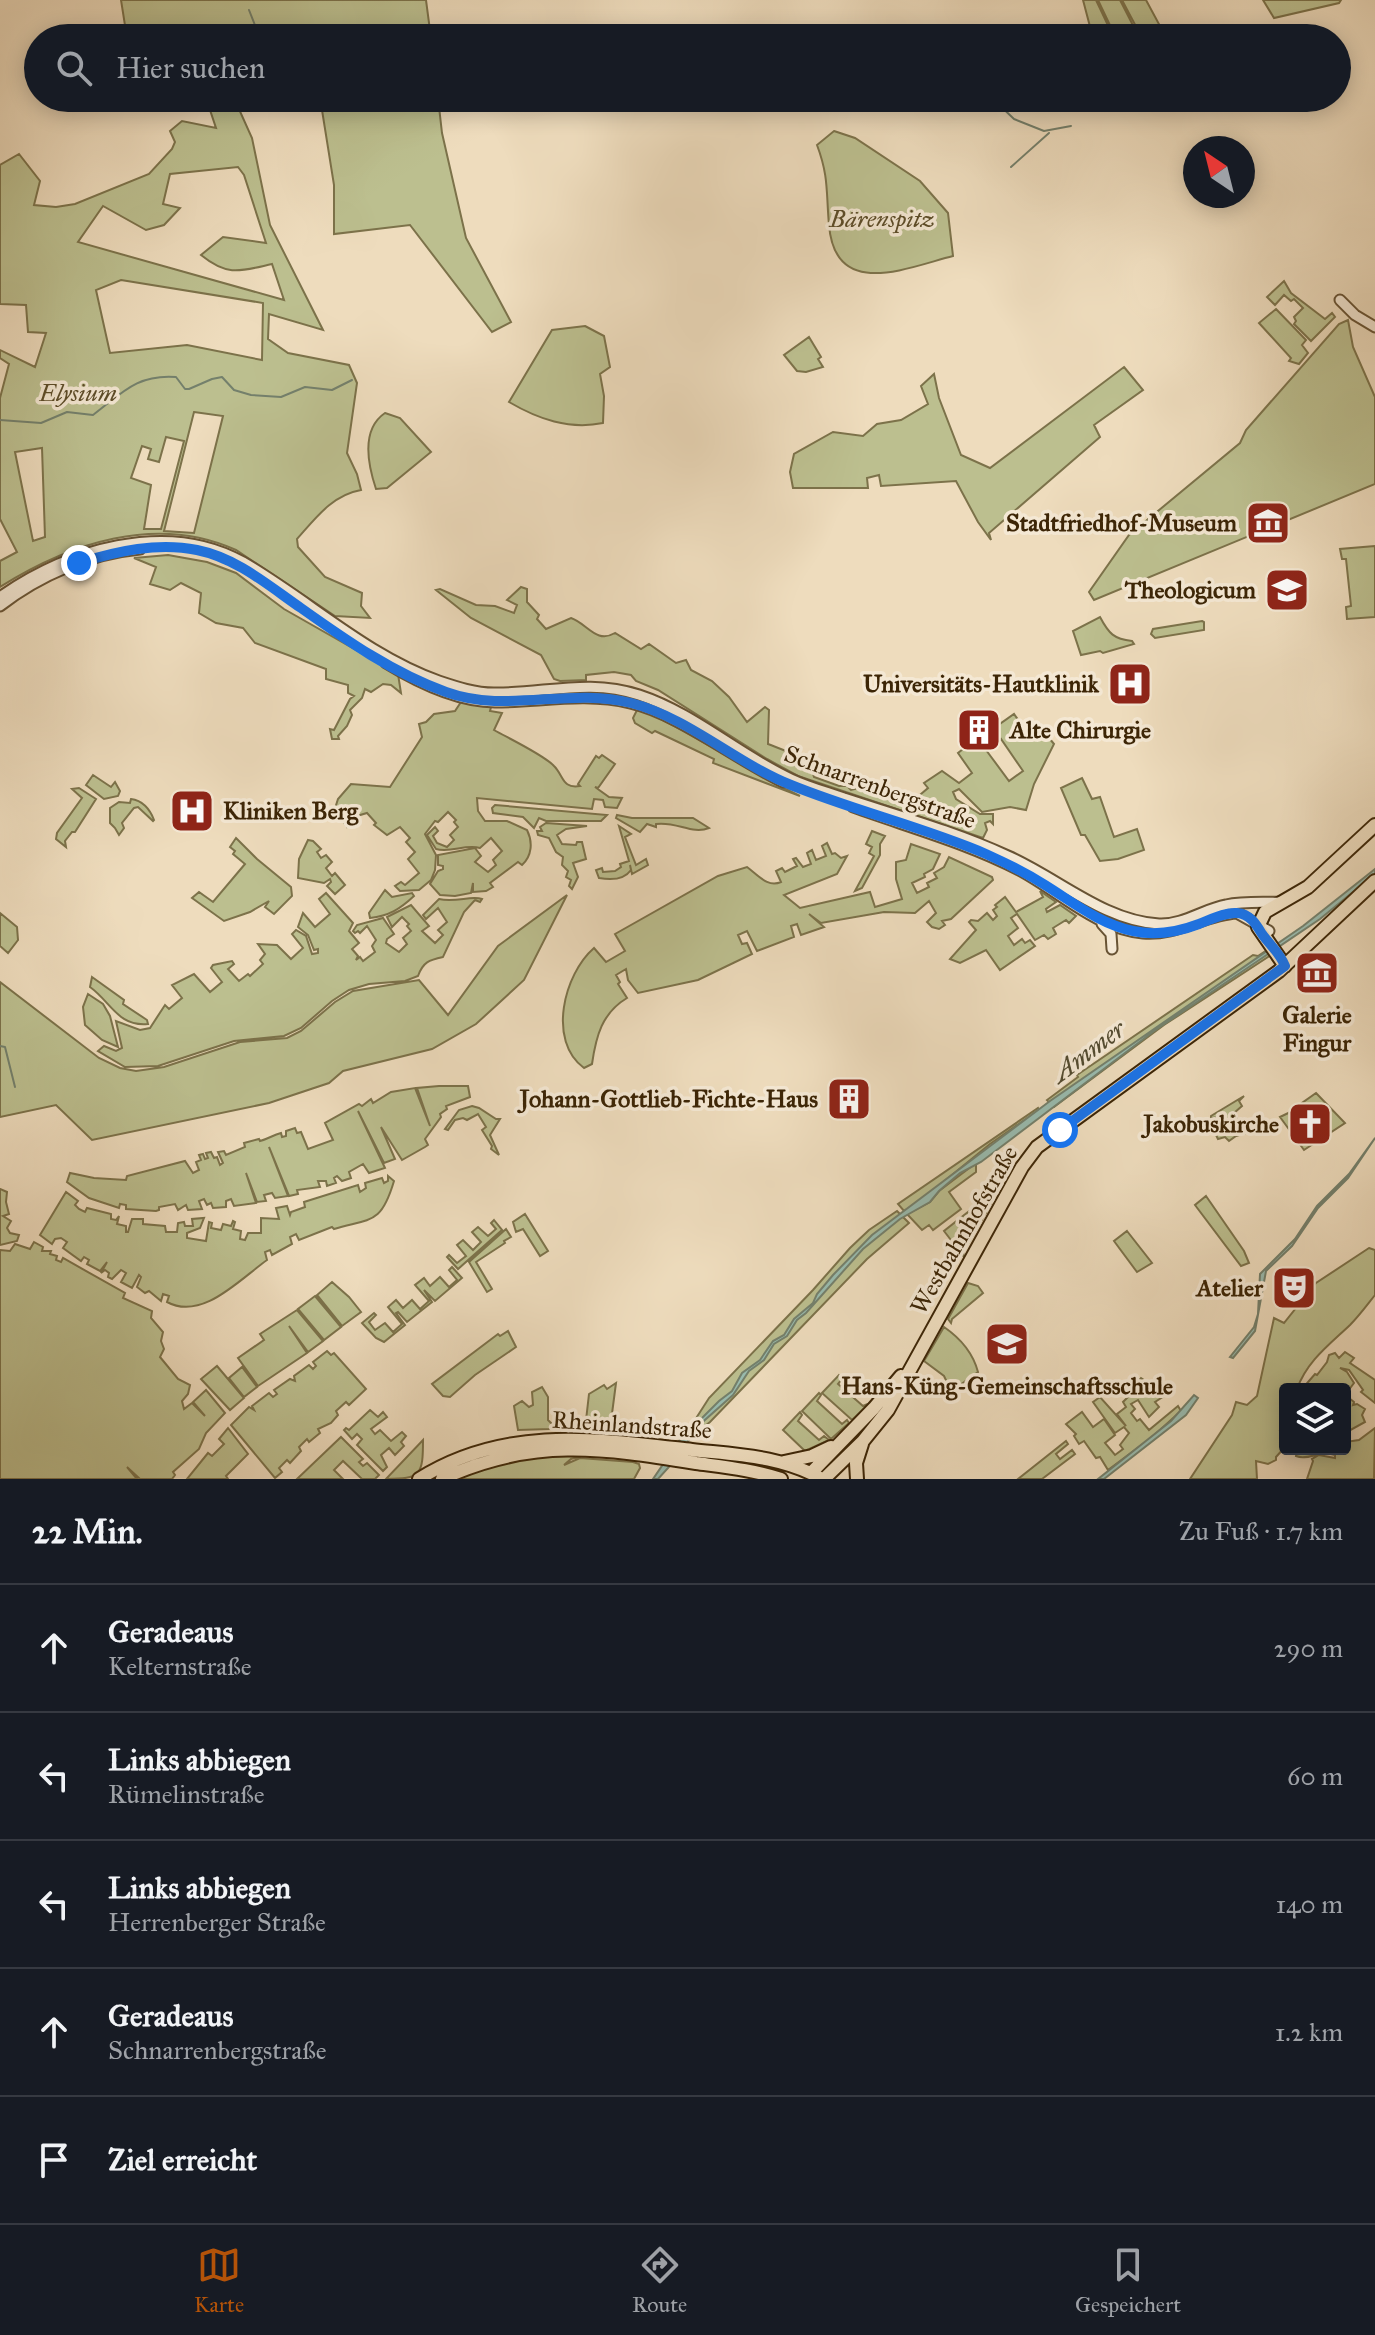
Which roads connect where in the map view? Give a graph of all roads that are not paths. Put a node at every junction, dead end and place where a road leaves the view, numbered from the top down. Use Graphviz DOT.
graph roads {
  1 [pos="1340,300"];
  2 [pos="1375,327"];
  3 [pos="0,597"];
  4 [pos="0,606"];
  5 [pos="1375,825"];
  6 [pos="1375,881"];
  7 [pos="1285,901"];
  8 [pos="1097,919"];
  9 [pos="1126,924"];
  10 [pos="1264,929"];
  11 [pos="1309,943"];
  12 [pos="1112,949"];
  13 [pos="1285,966"];
  14 [pos="911,1365"];
  15 [pos="844,1439"];
  16 [pos="863,1441"];
  17 [pos="682,1454"];
  18 [pos="782,1462"];
  19 [pos="445,1473"];
  20 [pos="815,1477"];
  21 [pos="419,1479"];
  22 [pos="781,1479"];
  23 [pos="857,1479"];
  1 -- 2 [label="street"];
  3 -- 9 [label="street, Schnarrenbergstraße"];
  4 -- 8 [label="street, Schnarrenbergstraße"];
  5 -- 7 [label="main road"];
  6 -- 11 [label="main road, Westbahnhofstraße"];
  7 -- 9 [label="street"];
  7 -- 10 [label="main road"];
  8 -- 9 [label="street, Schnarrenbergstraße"];
  8 -- 12 [label="street"];
  9 -- 10 [label="street"];
  10 -- 11 [label="main road"];
  10 -- 13 [label="main road"];
  11 -- 13 [label="main road, Westbahnhofstraße"];
  13 -- 14 [label="main road, Westbahnhofstraße"];
  14 -- 15 [label="main road, Westbahnhofstraße"];
  14 -- 16 [label="main road, Westbahnhofstraße"];
  15 -- 18 [label="main road"];
  15 -- 20 [label="main road, Westbahnhofstraße"];
  16 -- 20 [label="main road, Westbahnhofstraße"];
  16 -- 23 [label="main road"];
  17 -- 18 [label="main road, Rheinlandstraße"];
  17 -- 19 [label="main road, Rheinlandstraße"];
  17 -- 22 [label="main road, Rheinlandstraße"];
  18 -- 20 [label="main road, Rheinlandstraße"];
  19 -- 21 [label="main road, Rheinlandstraße"];
}
